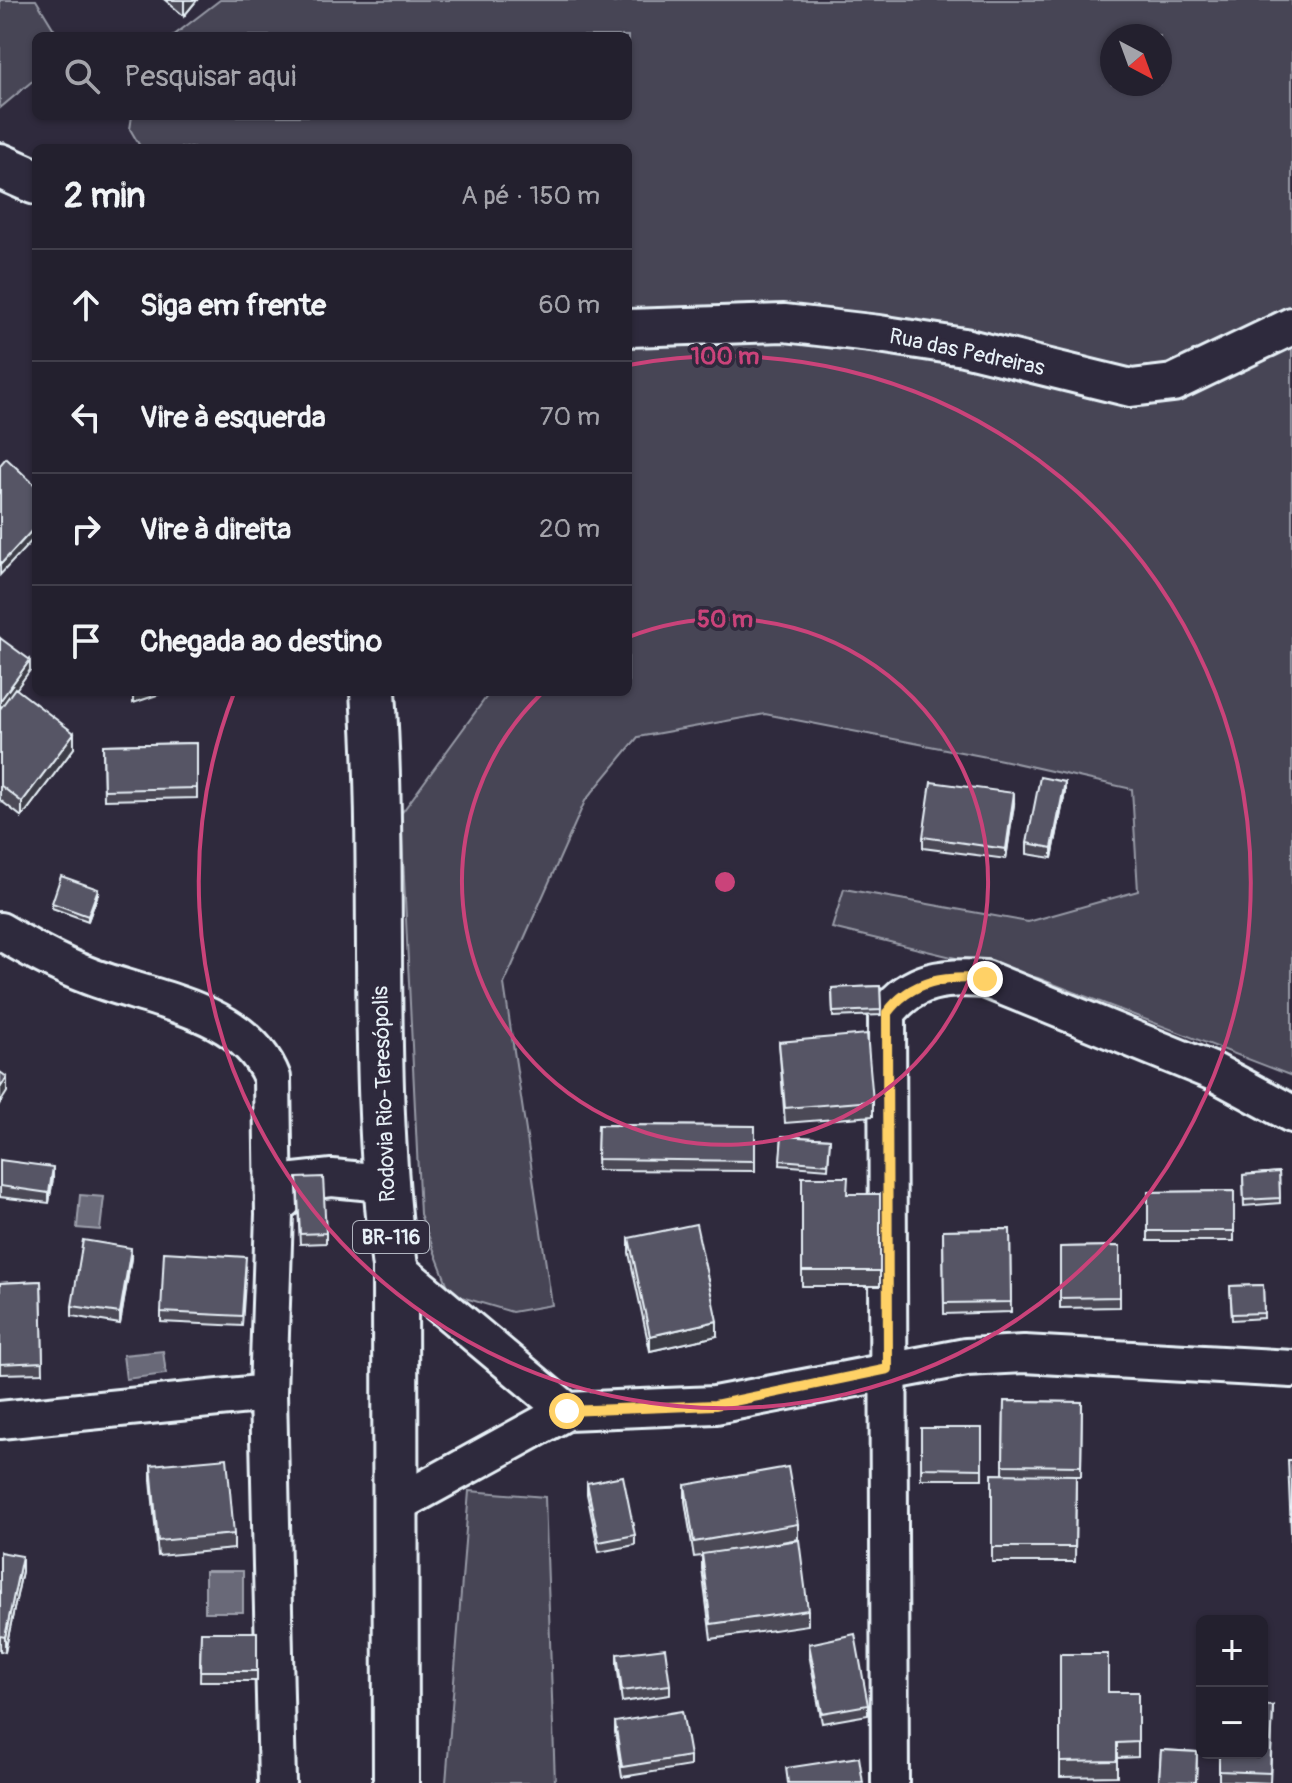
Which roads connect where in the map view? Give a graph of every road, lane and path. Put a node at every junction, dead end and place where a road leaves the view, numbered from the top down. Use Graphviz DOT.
graph roads {
  1 [pos="0,166"];
  2 [pos="32,180"];
  3 [pos="1292,326"];
  4 [pos="632,328"];
  5 [pos="373,696"];
  6 [pos="0,931"];
  7 [pos="1292,1114"];
  8 [pos="383,1183"];
  9 [pos="274,1214"];
  10 [pos="395,1267"];
  11 [pos="888,1369"];
  12 [pos="1292,1369"];
  13 [pos="268,1393"];
  14 [pos="567,1411"];
  15 [pos="0,1420"];
  16 [pos="394,1506"];
  17 [pos="277,1783"];
  18 [pos="396,1783"];
  19 [pos="890,1783"];
  1 -- 2 [label="highway"];
  3 -- 4 [label="street, Rua das Pedreiras"];
  5 -- 8 [label="highway, Rodovia Rio-Teresópolis / BR-116"];
  6 -- 9 [label="street"];
  7 -- 11 [label="street"];
  8 -- 9 [label="street"];
  8 -- 10 [label="highway, Rodovia Rio-Teresópolis / BR-116"];
  9 -- 13 [label="street"];
  10 -- 14 [label="street"];
  10 -- 16 [label="highway, Rodovia Rio-Teresópolis / BR-116"];
  11 -- 12 [label="street"];
  11 -- 14 [label="street"];
  11 -- 19 [label="street"];
  13 -- 15 [label="street"];
  13 -- 17 [label="street"];
  14 -- 16 [label="street"];
  16 -- 18 [label="highway, Rodovia Rio-Teresópolis / BR-116"];
}
